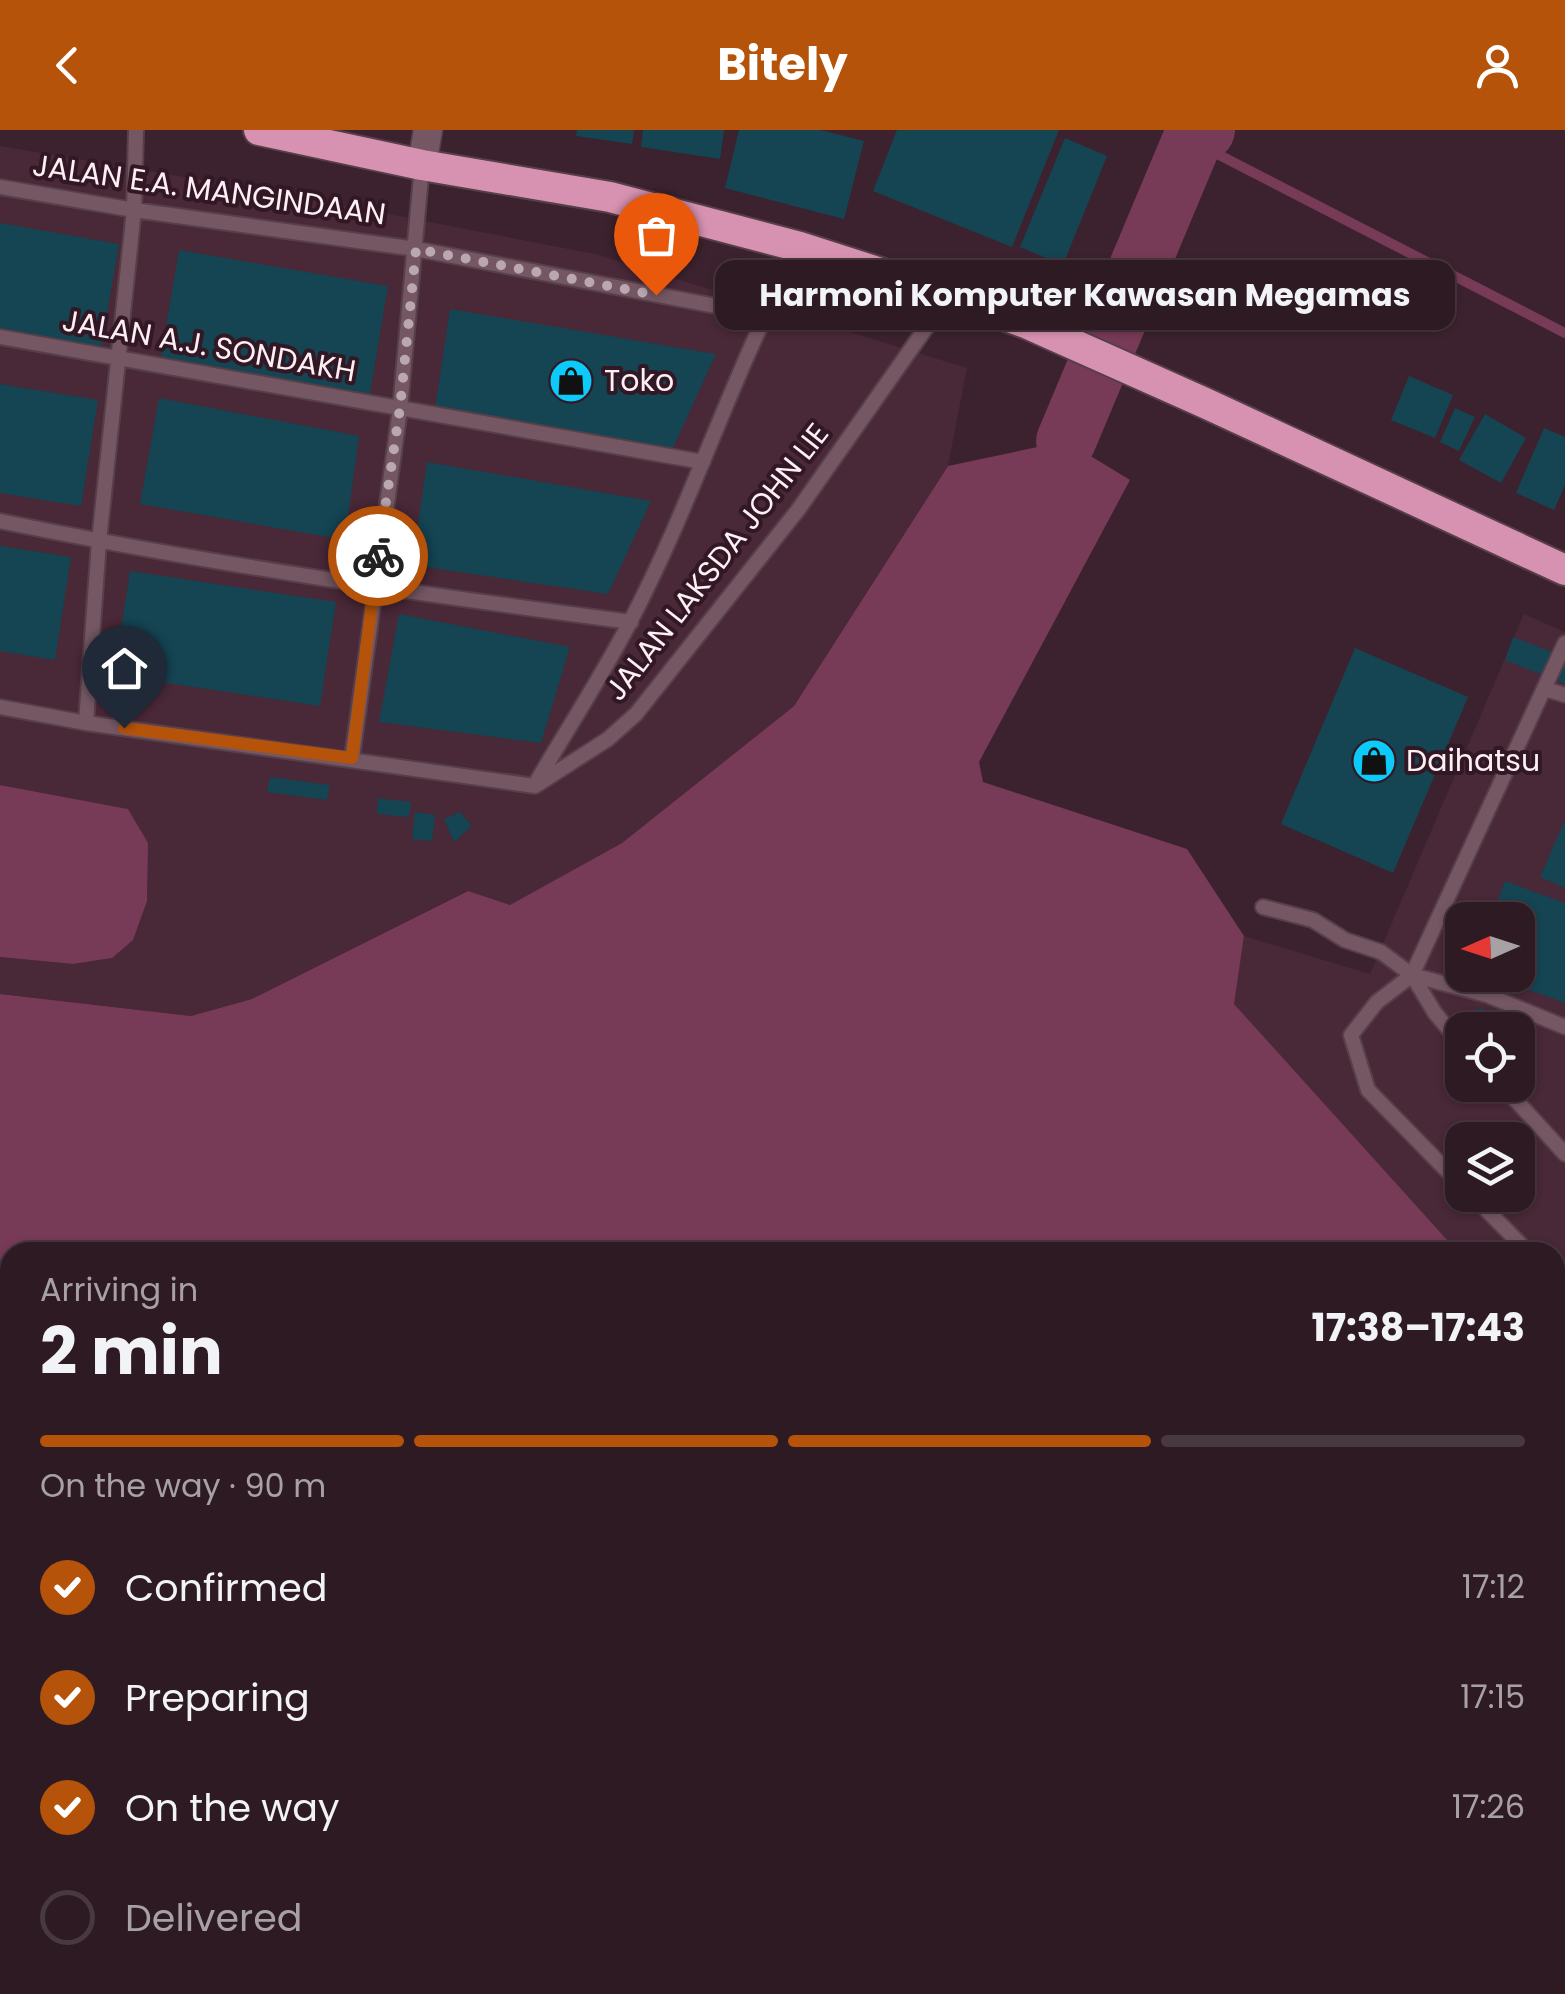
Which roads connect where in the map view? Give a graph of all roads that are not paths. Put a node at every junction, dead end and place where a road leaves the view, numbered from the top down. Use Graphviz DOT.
graph roads {
  1 [pos="136,130"];
  2 [pos="259,130"];
  3 [pos="428,130"];
  4 [pos="422,165"];
  5 [pos="0,187"];
  6 [pos="134,210"];
  7 [pos="800,246"];
  8 [pos="416,249"];
  9 [pos="949,295"];
  10 [pos="765,311"];
  11 [pos="0,336"];
  12 [pos="120,359"];
  13 [pos="400,408"];
  14 [pos="703,462"];
  15 [pos="0,521"];
  16 [pos="98,542"];
  17 [pos="1565,570"];
  18 [pos="373,588"];
  19 [pos="631,622"];
  20 [pos="1565,643"];
  21 [pos="1548,683"];
  22 [pos="1565,696"];
  23 [pos="0,707"];
  24 [pos="86,723"];
  25 [pos="352,758"];
  26 [pos="534,786"];
  27 [pos="1263,908"];
  28 [pos="1412,975"];
  29 [pos="1445,1025"];
  30 [pos="1565,1028"];
  31 [pos="1518,1102"];
  32 [pos="1565,1154"];
  33 [pos="1445,1169"];
  34 [pos="1489,1212"];
  35 [pos="1518,1242"];
  1 -- 6 [label="lane"];
  2 -- 4 [label="highway"];
  3 -- 4 [label="street"];
  4 -- 7 [label="highway"];
  4 -- 8 [label="lane"];
  5 -- 6 [label="lane, JALAN E.A. MANGINDAAN"];
  6 -- 8 [label="lane, JALAN E.A. MANGINDAAN"];
  6 -- 12 [label="lane"];
  7 -- 9 [label="highway"];
  7 -- 10 [label="lane"];
  8 -- 10 [label="lane, JALAN E.A. MANGINDAAN"];
  8 -- 13 [label="lane"];
  9 -- 17 [label="highway"];
  9 -- 26 [label="lane, JALAN LAKSDA JOHN LIE"];
  10 -- 14 [label="lane"];
  11 -- 12 [label="lane, JALAN A.J. SONDAKH"];
  12 -- 13 [label="lane, JALAN A.J. SONDAKH"];
  12 -- 16 [label="lane"];
  13 -- 14 [label="lane, JALAN A.J. SONDAKH"];
  13 -- 18 [label="lane"];
  14 -- 19 [label="lane"];
  15 -- 16 [label="lane"];
  16 -- 18 [label="lane"];
  16 -- 24 [label="lane"];
  18 -- 19 [label="lane"];
  18 -- 25 [label="lane"];
  19 -- 26 [label="lane"];
  20 -- 21 [label="lane"];
  21 -- 22 [label="lane"];
  21 -- 28 [label="lane"];
  23 -- 24 [label="lane"];
  24 -- 25 [label="lane"];
  25 -- 26 [label="lane"];
  27 -- 28 [label="lane"];
  28 -- 29 [label="lane"];
  28 -- 30 [label="lane"];
  28 -- 33 [label="lane"];
  31 -- 32 [label="lane"];
  34 -- 35 [label="lane"];
}
